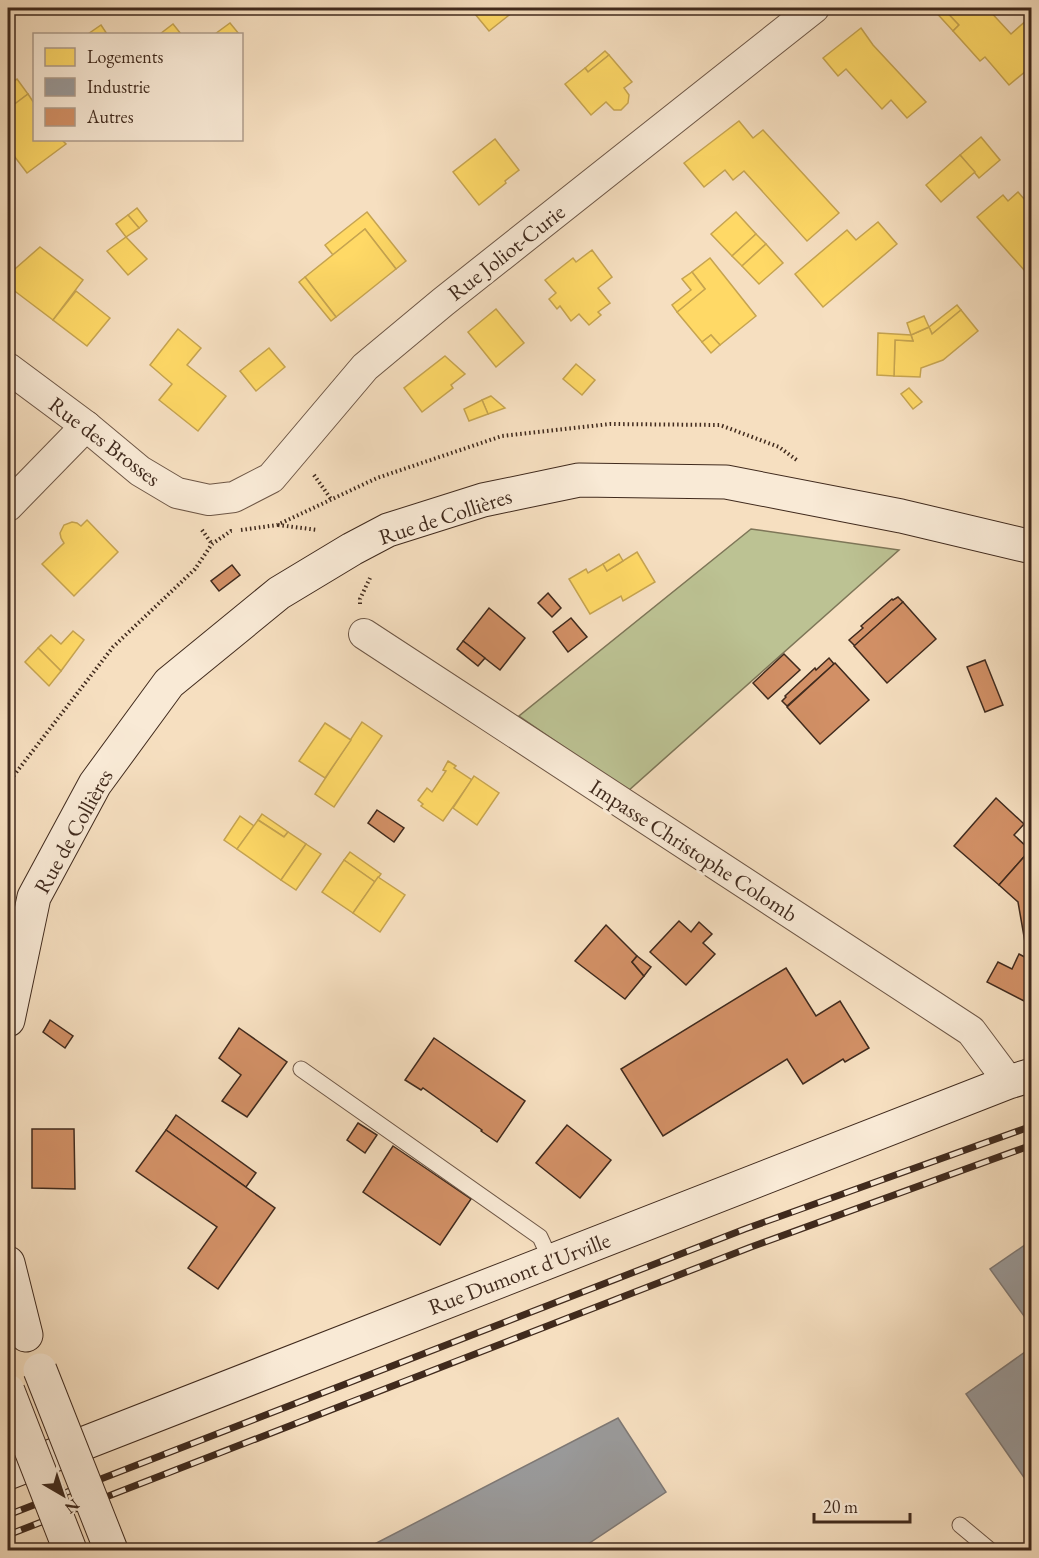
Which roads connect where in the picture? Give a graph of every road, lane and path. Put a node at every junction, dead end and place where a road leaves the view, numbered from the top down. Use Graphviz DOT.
graph roads {
  1 [pos="814,8"];
  2 [pos="8,368"];
  3 [pos="86,426"];
  4 [pos="209,500"];
  5 [pos="8,506"];
  6 [pos="277,525"];
  7 [pos="231,531"];
  8 [pos="323,531"];
  9 [pos="1032,547"];
  10 [pos="364,634"];
  11 [pos="8,783"];
  12 [pos="8,1020"];
  13 [pos="301,1069"];
  14 [pos="1020,1079"];
  15 [pos="550,1261"];
  16 [pos="8,1263"];
  17 [pos="8,1307"];
  18 [pos="26,1335"];
  19 [pos="8,1391"];
  20 [pos="8,1473"];
  21 [pos="960,1525"];
  22 [pos="70,1551"];
  23 [pos="111,1551"];
  24 [pos="990,1551"];
  1 -- 4 [label="street, Rue Joliot-Curie"];
  2 -- 3 [label="street, Rue des Brosses"];
  3 -- 4 [label="street, Rue des Brosses"];
  3 -- 5 [label="street"];
  6 -- 8 [label="path"];
  7 -- 11 [label="path"];
  9 -- 12 [label="main road, Rue de Collières"];
  10 -- 14 [label="street, Impasse Christophe Colomb"];
  13 -- 15 [label="lane"];
  14 -- 15 [label="main road, Rue Dumont d'Urville"];
  15 -- 20 [label="main road, Rue Dumont d'Urville"];
  16 -- 18 [label="main road"];
  17 -- 18 [label="main road"];
  18 -- 23 [label="main road, bridge"];
  19 -- 22 [label="main road, bridge"];
  21 -- 24 [label="lane"];
}
